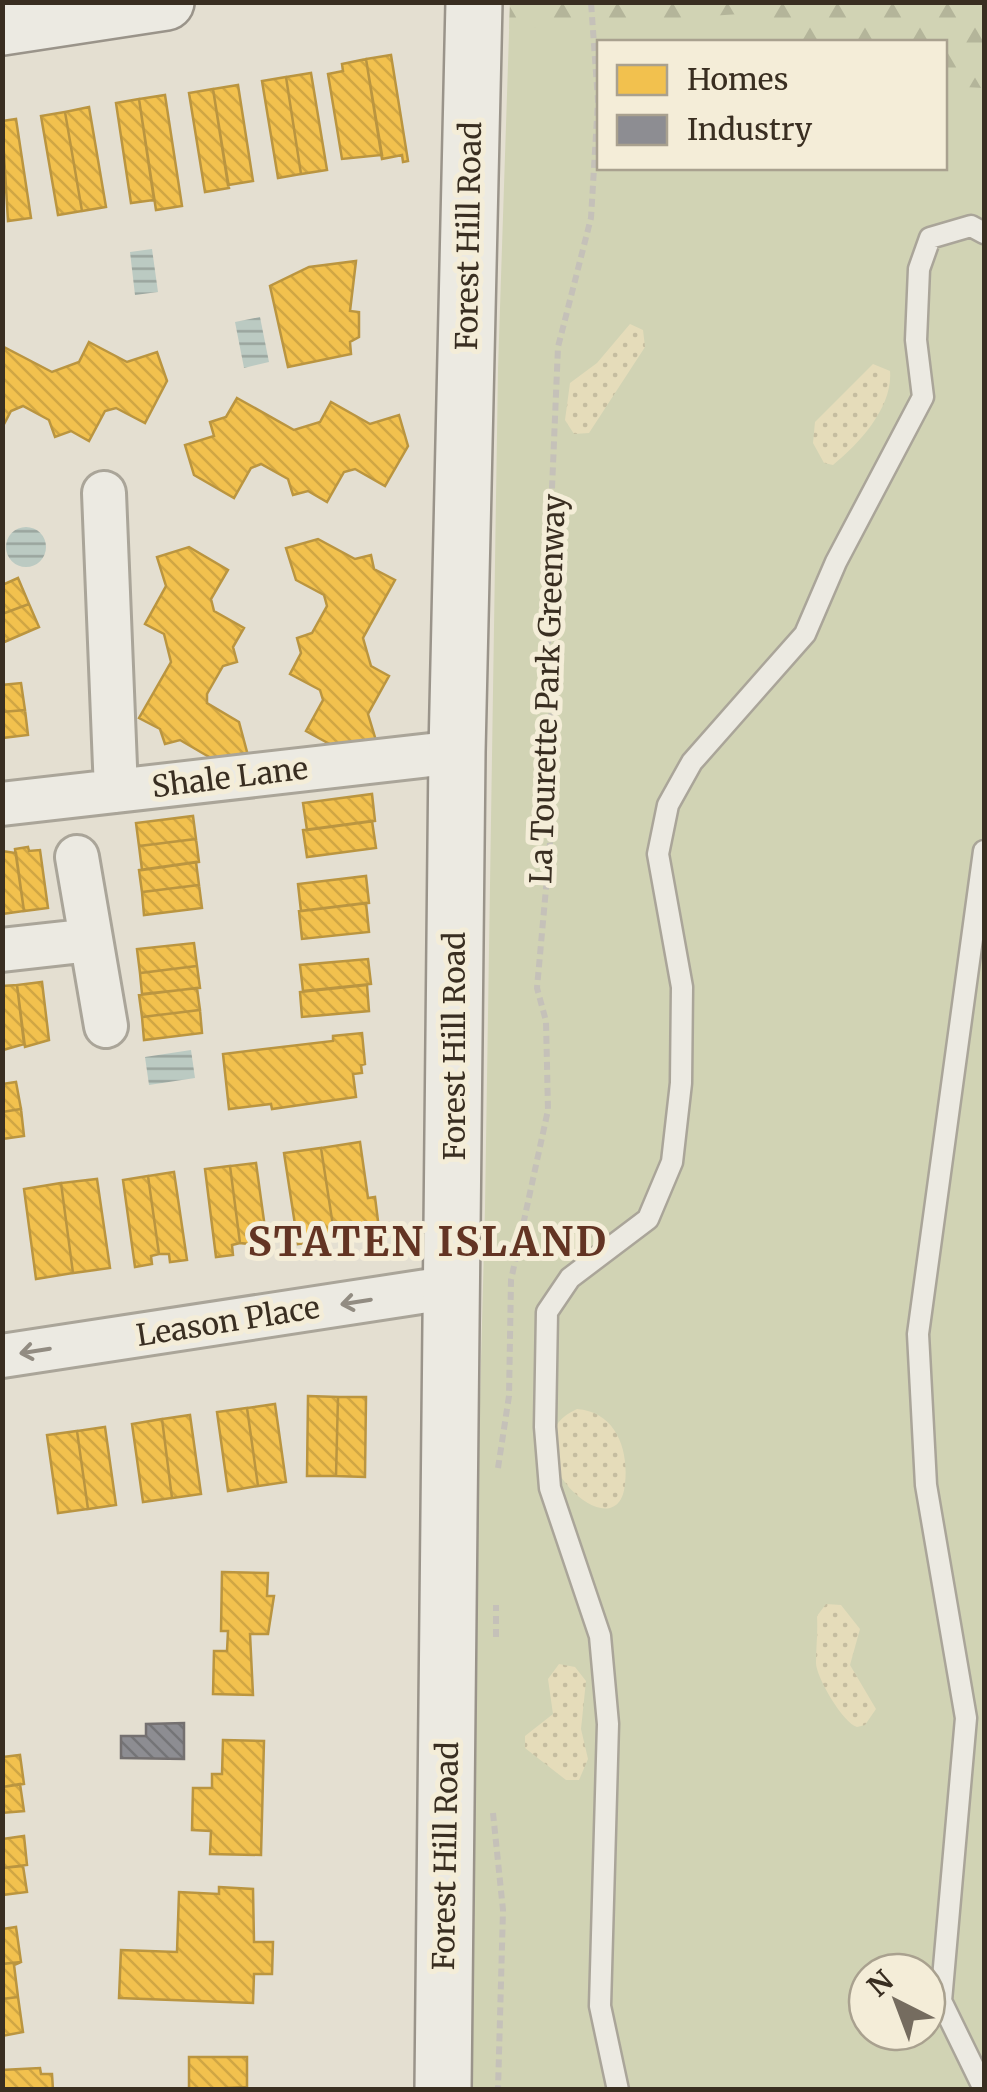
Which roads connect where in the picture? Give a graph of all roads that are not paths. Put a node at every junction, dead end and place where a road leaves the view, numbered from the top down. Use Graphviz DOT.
graph roads {
  1 [pos="166,2"];
  2 [pos="474,2"];
  3 [pos="21,17"];
  4 [pos="984,233"];
  5 [pos="104,493"];
  6 [pos="457,752"];
  7 [pos="116,791"];
  8 [pos="2,804"];
  9 [pos="984,851"];
  10 [pos="77,857"];
  11 [pos="92,940"];
  12 [pos="2,950"];
  13 [pos="106,1026"];
  14 [pos="453,1288"];
  15 [pos="2,1356"];
  16 [pos="984,2089"];
  17 [pos="443,2090"];
  18 [pos="618,2090"];
  1 -- 3 [label="street"];
  2 -- 6 [label="street, Forest Hill Road"];
  4 -- 18 [label="lane"];
  5 -- 7 [label="street"];
  6 -- 7 [label="street, Shale Lane"];
  6 -- 14 [label="street, Forest Hill Road"];
  7 -- 8 [label="street, Shale Lane"];
  9 -- 16 [label="lane"];
  10 -- 11 [label="street"];
  11 -- 12 [label="street"];
  11 -- 13 [label="street"];
  14 -- 15 [label="street, Leason Place, one-way"];
  14 -- 17 [label="street, Forest Hill Road"];
}
